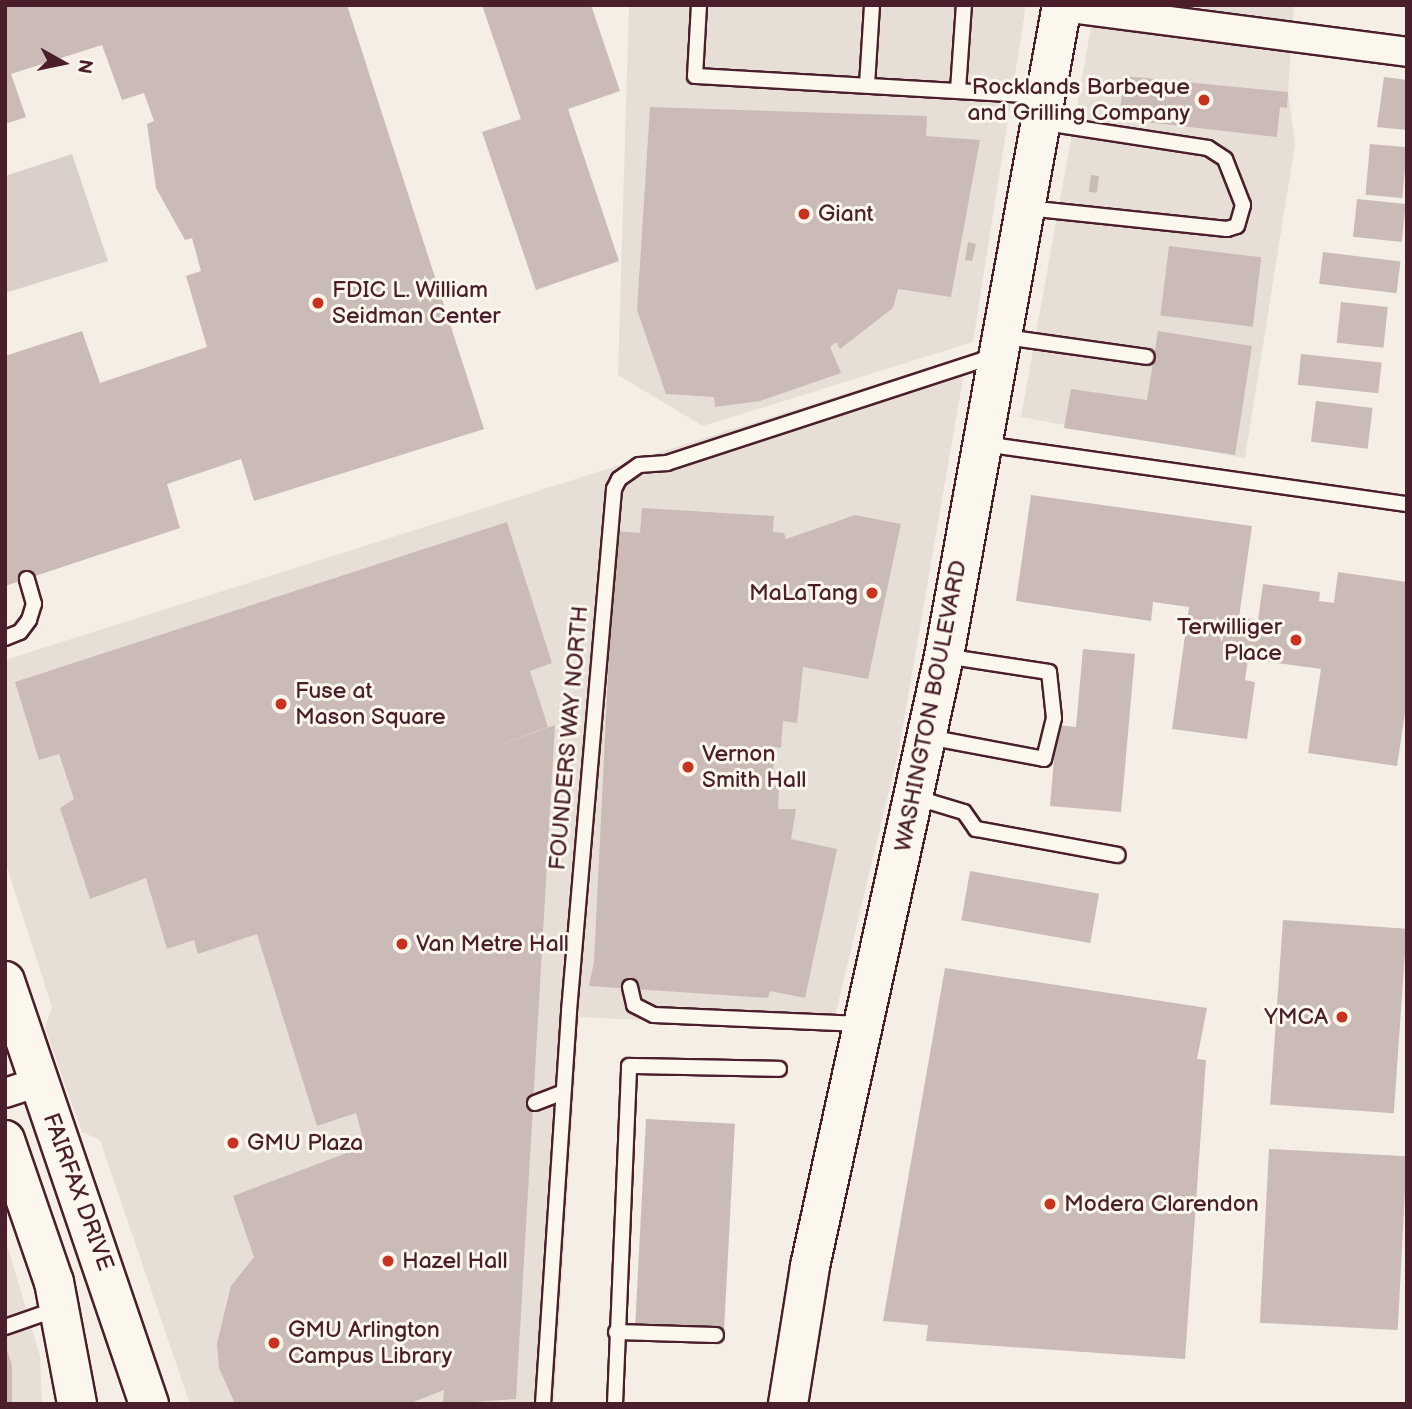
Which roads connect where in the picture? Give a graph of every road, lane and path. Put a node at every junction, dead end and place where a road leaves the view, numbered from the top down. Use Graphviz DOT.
graph roads {
  1 [pos="699,5"];
  2 [pos="872,5"];
  3 [pos="964,5"];
  4 [pos="1062,6"];
  5 [pos="1407,52"];
  6 [pos="867,85"];
  7 [pos="957,90"];
  8 [pos="1043,109"];
  9 [pos="1026,207"];
  10 [pos="1002,346"];
  11 [pos="1147,358"];
  12 [pos="979,444"];
  13 [pos="1407,505"];
  14 [pos="27,579"];
  15 [pos="5,638"];
  16 [pos="944,656"];
  17 [pos="927,737"];
  18 [pos="914,797"];
  19 [pos="1118,855"];
  20 [pos="5,981"];
  21 [pos="630,987"];
  22 [pos="866,1024"];
  23 [pos="779,1069"];
  24 [pos="22,1088"];
  25 [pos="564,1092"];
  26 [pos="536,1102"];
  27 [pos="5,1140"];
  28 [pos="60,1308"];
  29 [pos="5,1327"];
  30 [pos="616,1332"];
  31 [pos="716,1335"];
  32 [pos="77,1404"];
  33 [pos="149,1404"];
  34 [pos="543,1404"];
  35 [pos="615,1404"];
  36 [pos="788,1404"];
  1 -- 6 [label="lane"];
  2 -- 6 [label="lane"];
  3 -- 7 [label="lane"];
  4 -- 5 [label="street"];
  4 -- 8 [label="main road, WASHINGTON BOULEVARD"];
  6 -- 7 [label="lane"];
  7 -- 8 [label="lane"];
  8 -- 9 [label="main road, WASHINGTON BOULEVARD"];
  8 -- 9 [label="lane"];
  9 -- 10 [label="main road, WASHINGTON BOULEVARD"];
  10 -- 11 [label="lane"];
  10 -- 12 [label="main road, WASHINGTON BOULEVARD"];
  10 -- 25 [label="lane, FOUNDERS WAY NORTH"];
  12 -- 13 [label="lane"];
  12 -- 16 [label="main road, WASHINGTON BOULEVARD"];
  14 -- 15 [label="lane"];
  16 -- 17 [label="main road, WASHINGTON BOULEVARD"];
  16 -- 17 [label="lane"];
  17 -- 18 [label="main road, WASHINGTON BOULEVARD"];
  18 -- 19 [label="lane"];
  18 -- 22 [label="main road, WASHINGTON BOULEVARD"];
  20 -- 24 [label="main road, FAIRFAX DRIVE"];
  21 -- 22 [label="lane"];
  22 -- 36 [label="main road, WASHINGTON BOULEVARD"];
  23 -- 30 [label="lane"];
  24 -- 33 [label="main road, FAIRFAX DRIVE"];
  25 -- 26 [label="lane"];
  25 -- 34 [label="lane, FOUNDERS WAY NORTH"];
  27 -- 28 [label="main road"];
  28 -- 29 [label="lane"];
  28 -- 32 [label="main road"];
  30 -- 31 [label="lane"];
  30 -- 35 [label="lane"];
}
